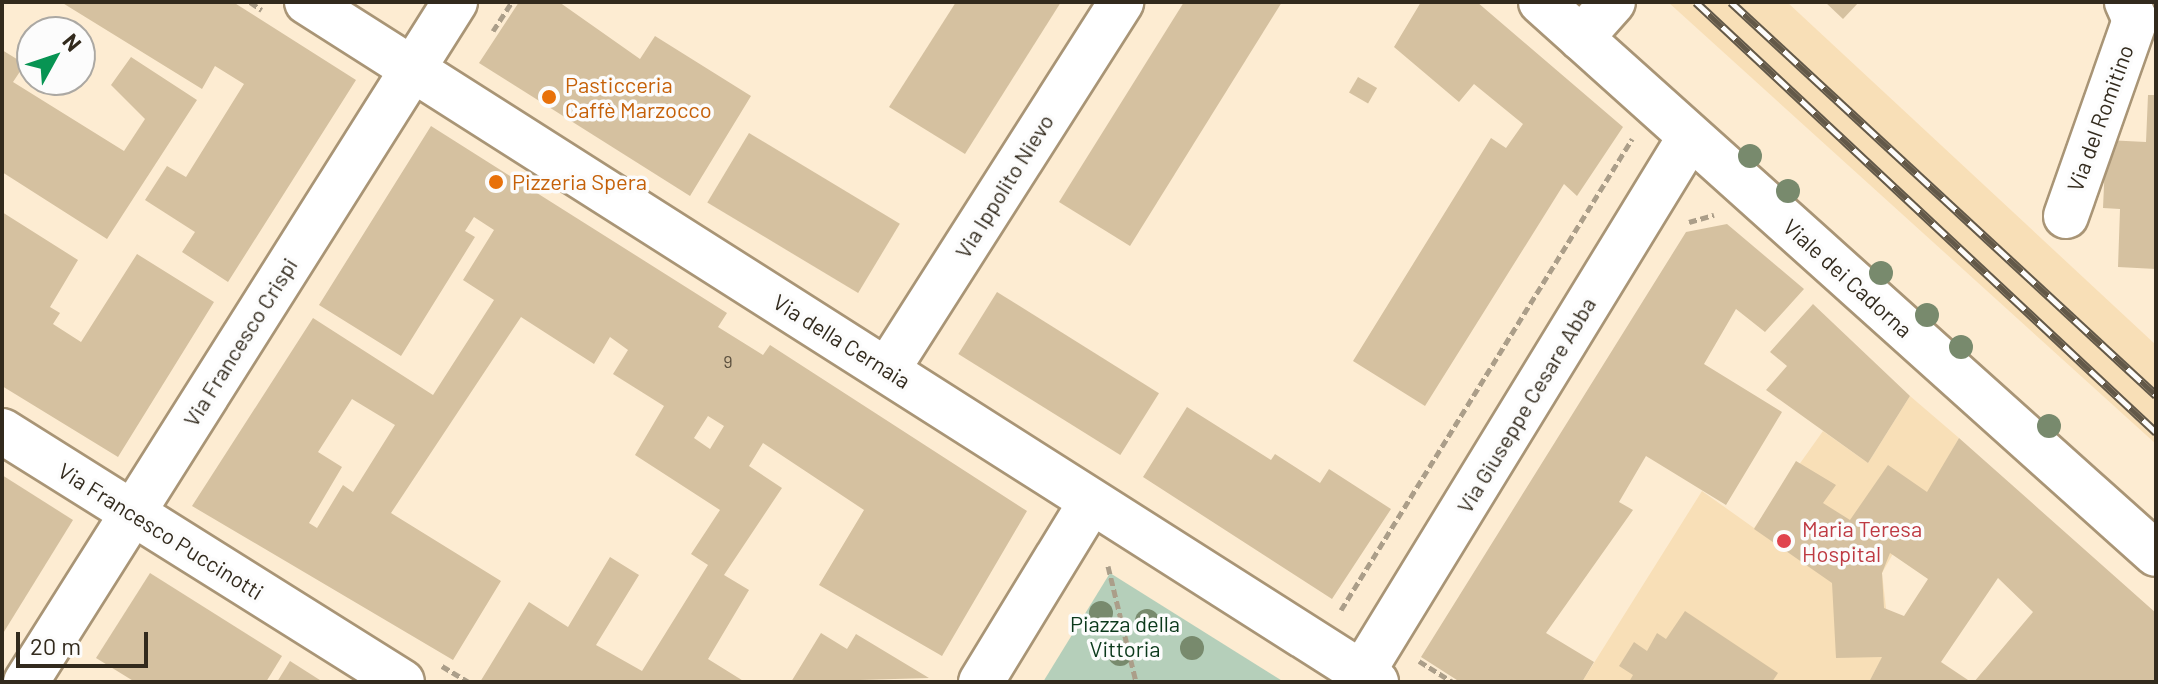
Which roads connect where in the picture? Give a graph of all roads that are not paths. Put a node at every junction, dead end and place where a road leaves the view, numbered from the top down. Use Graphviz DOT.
graph roads {
  1 [pos="307,2"];
  2 [pos="455,2"];
  3 [pos="1121,2"];
  4 [pos="1541,2"];
  5 [pos="1613,2"];
  6 [pos="2139,19"];
  7 [pos="1581,38"];
  8 [pos="412,70"];
  9 [pos="1690,137"];
  10 [pos="2066,216"];
  11 [pos="887,370"];
  12 [pos="2,431"];
  13 [pos="1091,502"];
  14 [pos="133,512"];
  15 [pos="2156,554"];
  16 [pos="1369,678"];
  17 [pos="26,682"];
  18 [pos="402,682"];
  19 [pos="981,682"];
  1 -- 8 [label="street, Via della Cernaia"];
  2 -- 8 [label="street, Via Francesco Crispi"];
  3 -- 11 [label="street, Via Ippolito Nievo"];
  4 -- 7 [label="street, Viale dei Cadorna"];
  5 -- 7 [label="street"];
  6 -- 10 [label="street, Via del Romitino"];
  7 -- 9 [label="street, Viale dei Cadorna"];
  8 -- 11 [label="street, Via della Cernaia"];
  8 -- 14 [label="street, Via Francesco Crispi"];
  9 -- 15 [label="street, Viale dei Cadorna"];
  9 -- 16 [label="street, Via Giuseppe Cesare Abba"];
  11 -- 13 [label="street, Via della Cernaia"];
  12 -- 14 [label="street, Via Francesco Puccinotti"];
  13 -- 16 [label="street, Via della Cernaia"];
  13 -- 19 [label="street"];
  14 -- 17 [label="street, Via Francesco Crispi"];
  14 -- 18 [label="street, Via Francesco Puccinotti"];
}
